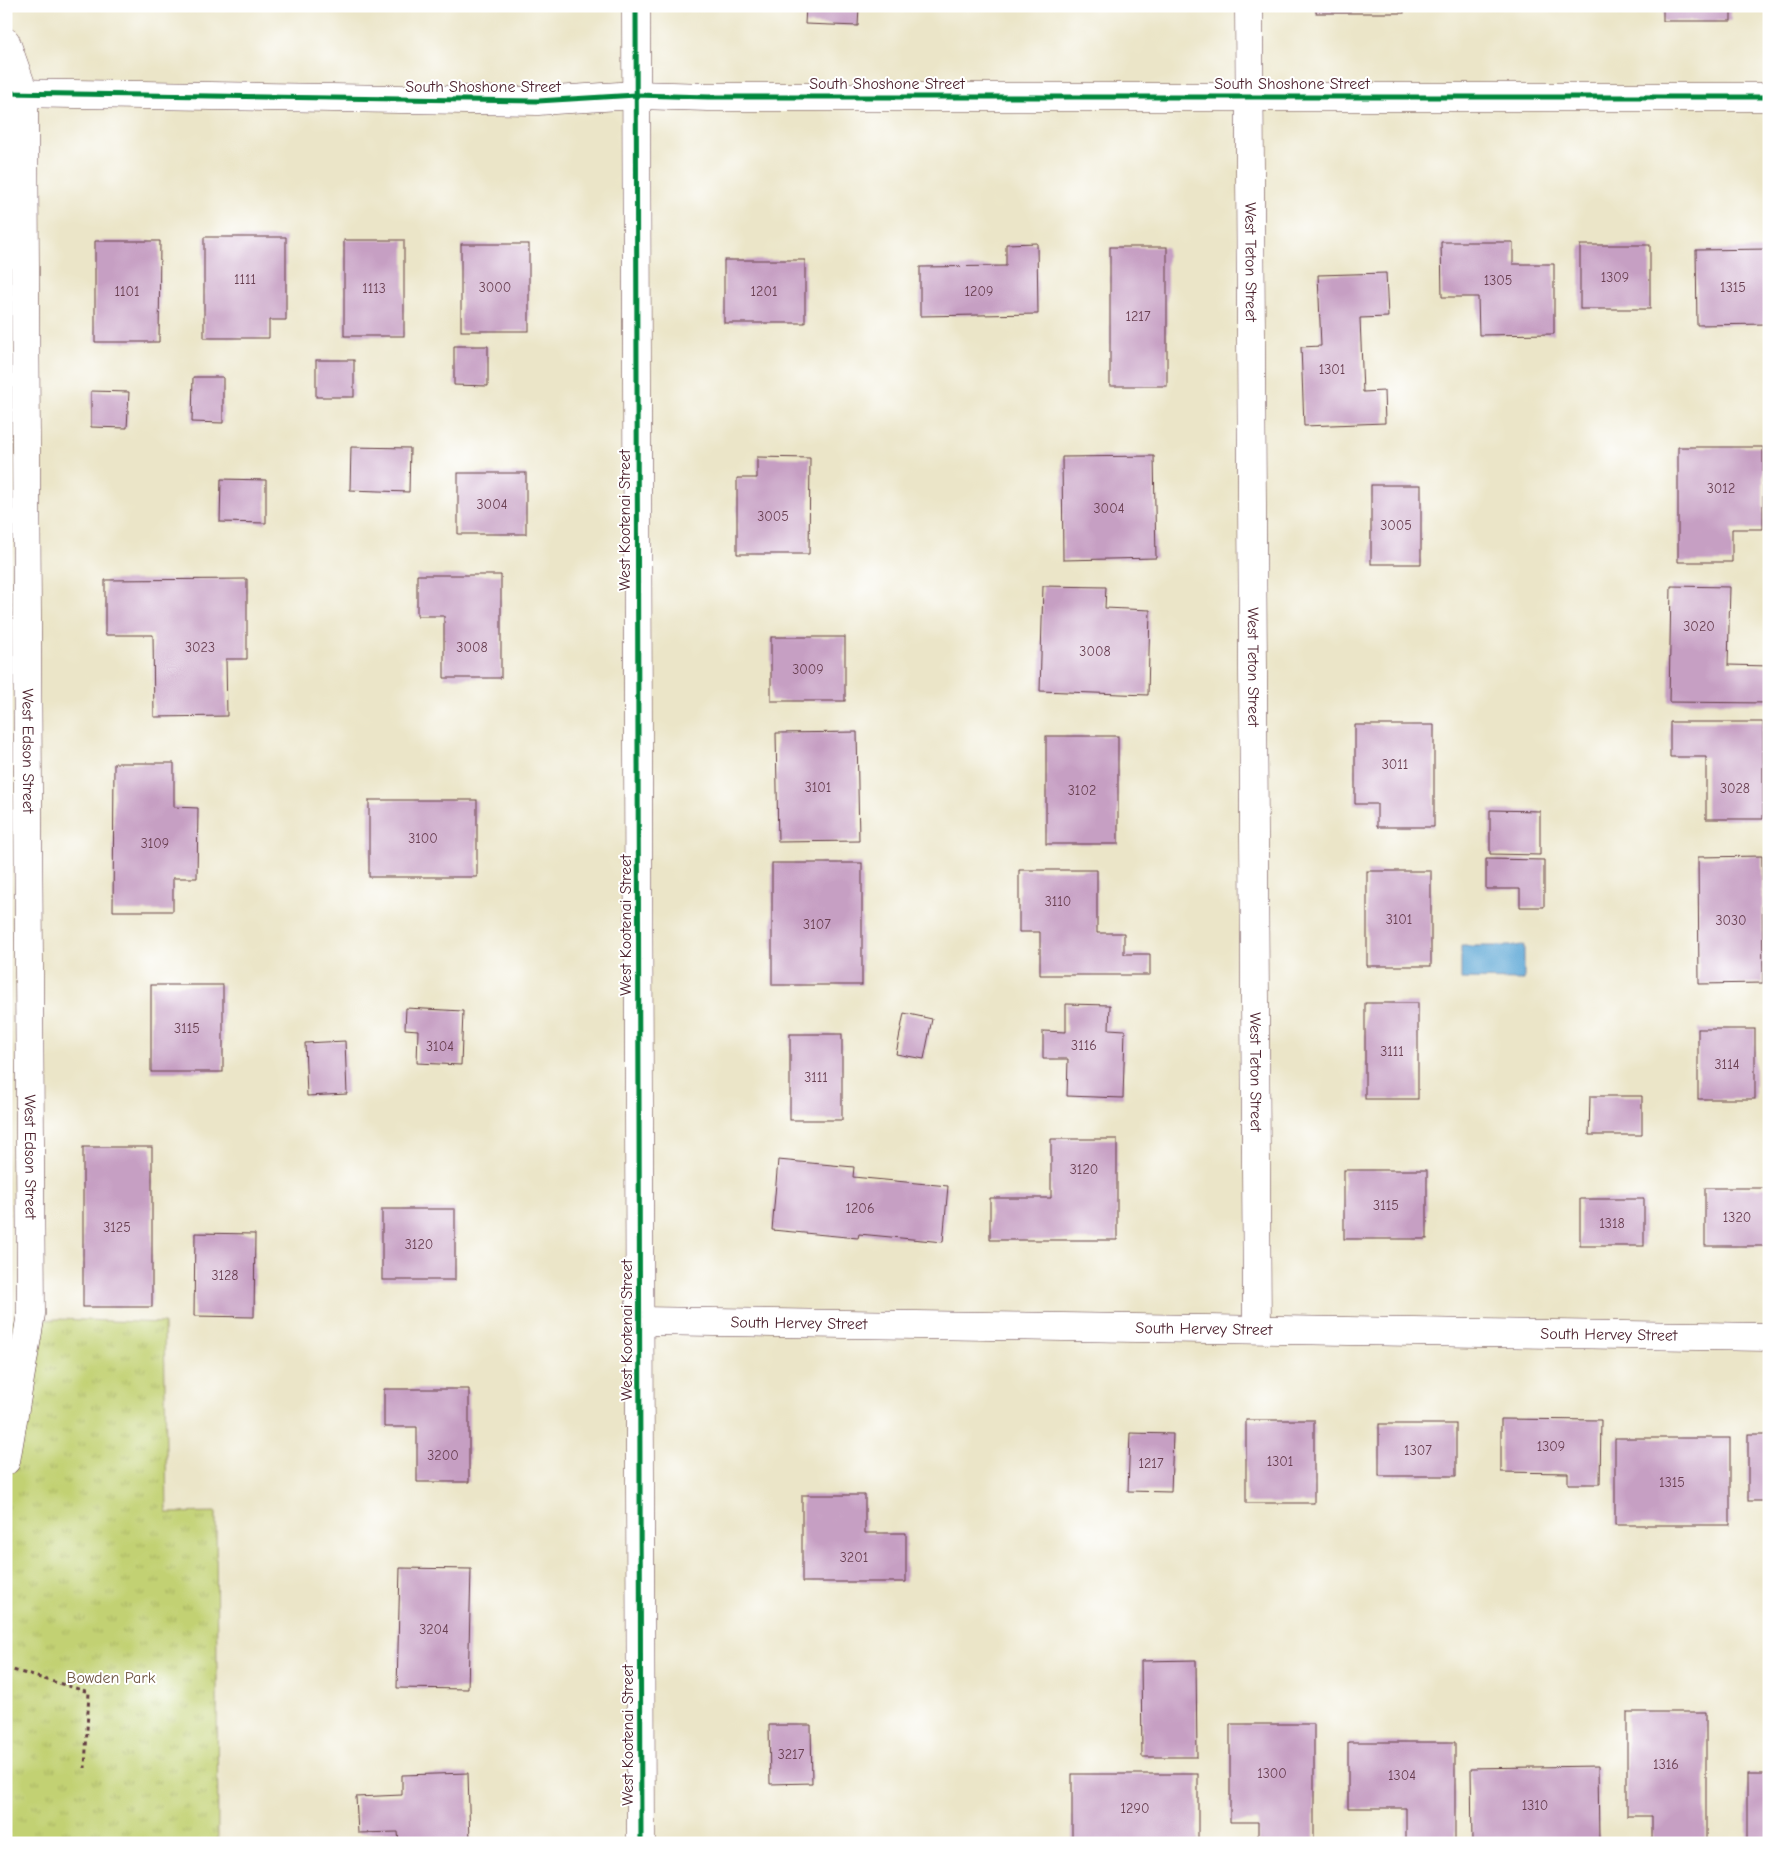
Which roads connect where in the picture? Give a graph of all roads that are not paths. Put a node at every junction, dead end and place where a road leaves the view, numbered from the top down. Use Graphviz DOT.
graph roads {
  1 [pos="636,6"];
  2 [pos="1249,6"];
  3 [pos="6,42"];
  4 [pos="15,93"];
  5 [pos="636,95"];
  6 [pos="1250,96"];
  7 [pos="1769,97"];
  8 [pos="18,1080"];
  9 [pos="639,1321"];
  10 [pos="1257,1329"];
  11 [pos="1769,1337"];
  12 [pos="6,1461"];
  13 [pos="641,1843"];
  1 -- 5 [label="street, West Kootenai Street"];
  2 -- 6 [label="street, West Teton Street"];
  3 -- 4 [label="street, West Edson Street"];
  4 -- 5 [label="street, South Shoshone Street"];
  4 -- 8 [label="street, West Edson Street"];
  5 -- 6 [label="street, South Shoshone Street"];
  5 -- 9 [label="street, West Kootenai Street"];
  6 -- 7 [label="street, South Shoshone Street"];
  6 -- 10 [label="street, West Teton Street"];
  8 -- 12 [label="street, West Edson Street"];
  9 -- 10 [label="street, South Hervey Street"];
  9 -- 13 [label="street, West Kootenai Street"];
  10 -- 11 [label="street, South Hervey Street"];
}
